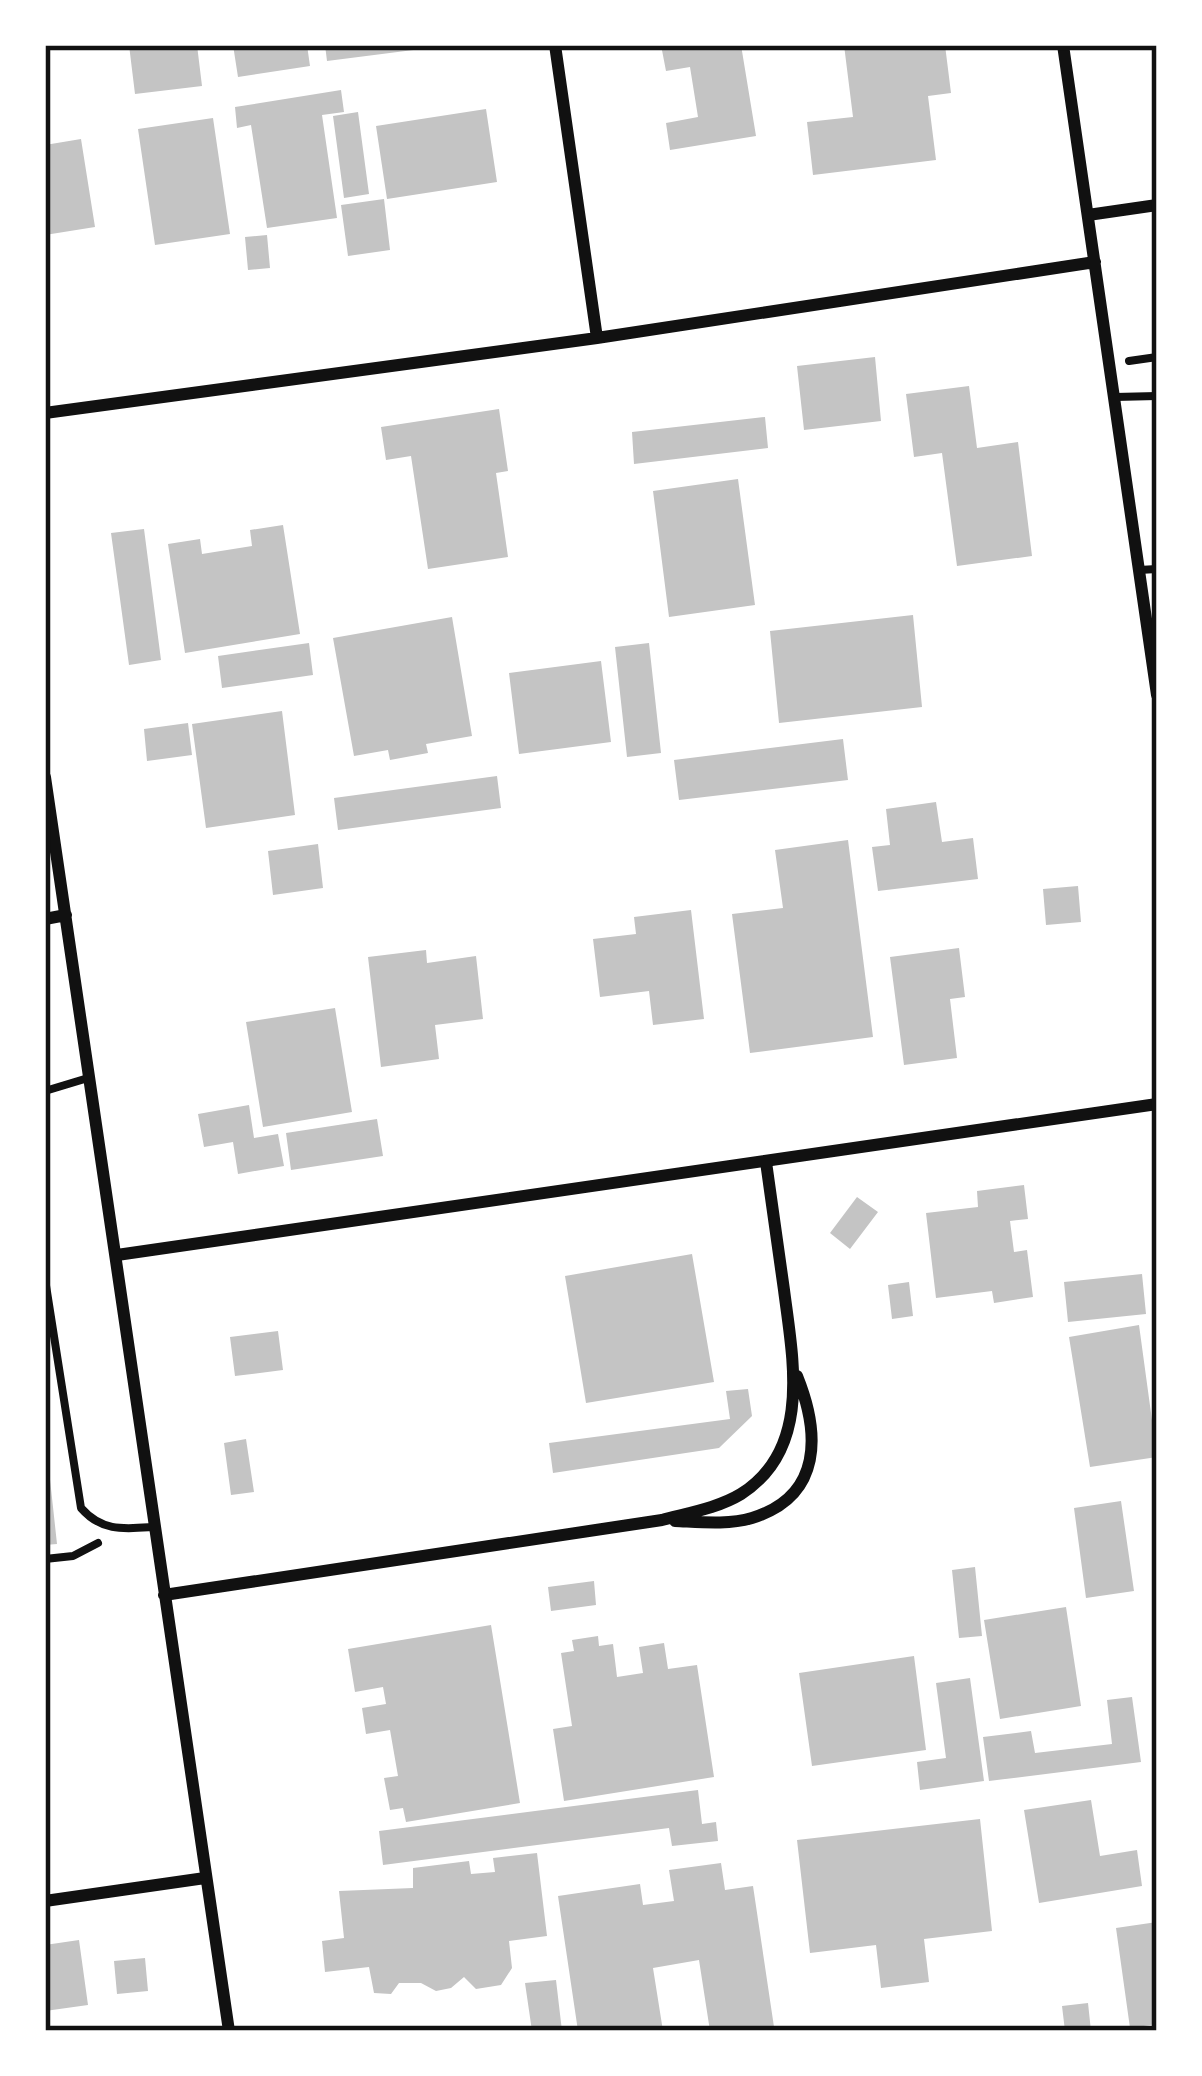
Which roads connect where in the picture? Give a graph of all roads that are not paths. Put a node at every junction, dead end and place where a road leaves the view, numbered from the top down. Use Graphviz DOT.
graph roads {
  1 [pos="555,45"];
  2 [pos="1063,45"];
  3 [pos="1157,205"];
  4 [pos="1088,214"];
  5 [pos="1095,262"];
  6 [pos="597,338"];
  7 [pos="1157,395"];
  8 [pos="1115,397"];
  9 [pos="45,413"];
  10 [pos="1157,568"];
  11 [pos="1139,570"];
  12 [pos="1157,694"];
  13 [pos="45,777"];
  14 [pos="66,915"];
  15 [pos="45,919"];
  16 [pos="89,1078"];
  17 [pos="45,1091"];
  18 [pos="1157,1104"];
  19 [pos="766,1162"];
  20 [pos="117,1255"];
  21 [pos="45,1279"];
  22 [pos="795,1372"];
  23 [pos="662,1520"];
  24 [pos="153,1527"];
  25 [pos="164,1595"];
  26 [pos="205,1878"];
  27 [pos="45,1901"];
  28 [pos="229,2031"];
  1 -- 6 [label="street"];
  2 -- 4 [label="street"];
  3 -- 4 [label="street"];
  4 -- 5 [label="street"];
  5 -- 6 [label="street"];
  5 -- 8 [label="street"];
  6 -- 9 [label="street"];
  7 -- 8 [label="lane"];
  8 -- 11 [label="street"];
  10 -- 11 [label="lane"];
  11 -- 12 [label="street"];
  13 -- 14 [label="street"];
  14 -- 15 [label="street"];
  14 -- 16 [label="street"];
  16 -- 17 [label="lane"];
  16 -- 20 [label="street"];
  18 -- 19 [label="street"];
  19 -- 20 [label="street"];
  19 -- 22 [label="street"];
  20 -- 24 [label="street"];
  21 -- 24 [label="lane"];
  22 -- 23 [label="street"];
  22 -- 23 [label="street"];
  23 -- 25 [label="street"];
  24 -- 25 [label="street"];
  25 -- 26 [label="street"];
  26 -- 27 [label="street"];
  26 -- 28 [label="street"];
}
